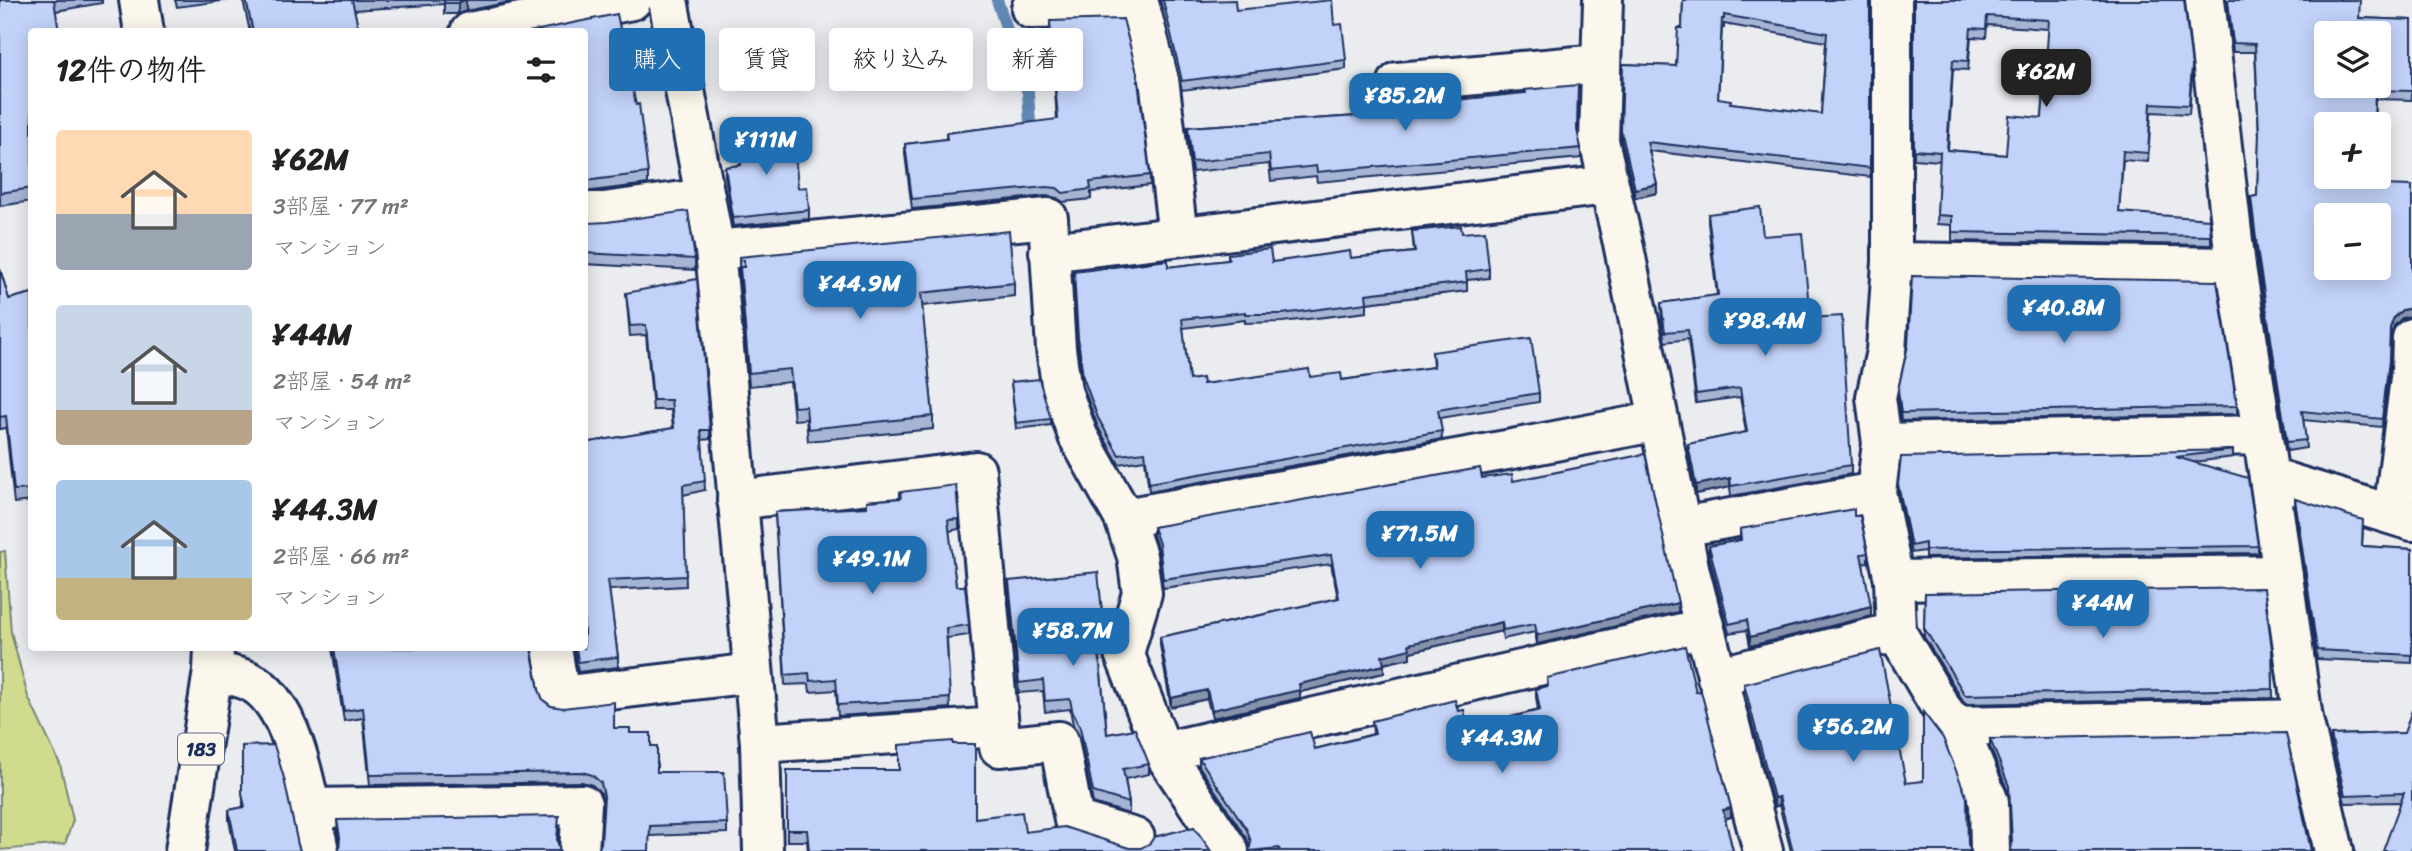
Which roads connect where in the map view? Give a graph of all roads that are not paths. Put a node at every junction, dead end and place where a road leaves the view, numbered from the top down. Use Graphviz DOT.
graph roads {
  1 [pos="139,0"];
  2 [pos="632,0"];
  3 [pos="668,0"];
  4 [pos="1603,0"];
  5 [pos="1892,0"];
  6 [pos="2205,0"];
  7 [pos="1031,9"];
  8 [pos="143,28"];
  9 [pos="490,28"];
  10 [pos="1600,64"];
  11 [pos="1398,82"];
  12 [pos="1608,185"];
  13 [pos="705,198"];
  14 [pos="588,212"];
  15 [pos="1178,236"];
  16 [pos="715,250"];
  17 [pos="1049,252"];
  18 [pos="1892,262"];
  19 [pos="2236,267"];
  20 [pos="2412,338"];
  21 [pos="1659,421"];
  22 [pos="2262,435"];
  23 [pos="1882,443"];
  24 [pos="2269,477"];
  25 [pos="1876,492"];
  26 [pos="737,499"];
  27 [pos="2402,517"];
  28 [pos="1124,518"];
  29 [pos="1681,527"];
  30 [pos="2283,575"];
  31 [pos="1894,580"];
  32 [pos="1704,628"];
  33 [pos="1896,632"];
  34 [pos="552,651"];
  35 [pos="214,659"];
  36 [pos="753,673"];
  37 [pos="1717,677"];
  38 [pos="2304,719"];
  39 [pos="1954,726"];
  40 [pos="999,727"];
  41 [pos="760,743"];
  42 [pos="1163,752"];
  43 [pos="310,808"];
  44 [pos="1135,838"];
  45 [pos="185,851"];
  46 [pos="319,851"];
  47 [pos="579,851"];
  48 [pos="763,851"];
  49 [pos="1229,851"];
  50 [pos="1763,851"];
  51 [pos="1990,851"];
  52 [pos="2334,851"];
  1 -- 8 [label="street"];
  2 -- 9 [label="street"];
  3 -- 13 [label="street"];
  4 -- 10 [label="street"];
  5 -- 18 [label="street"];
  6 -- 19 [label="street"];
  7 -- 15 [label="street"];
  10 -- 11 [label="street"];
  10 -- 12 [label="street"];
  12 -- 15 [label="street"];
  12 -- 21 [label="street"];
  13 -- 14 [label="street"];
  13 -- 16 [label="street"];
  15 -- 17 [label="street"];
  16 -- 17 [label="street"];
  16 -- 26 [label="street"];
  17 -- 28 [label="street"];
  18 -- 19 [label="street"];
  18 -- 23 [label="street"];
  19 -- 22 [label="street"];
  20 -- 27 [label="street"];
  21 -- 28 [label="street"];
  21 -- 29 [label="street"];
  22 -- 23 [label="street"];
  22 -- 24 [label="street"];
  23 -- 25 [label="street"];
  24 -- 27 [label="street"];
  24 -- 30 [label="street"];
  25 -- 29 [label="street"];
  25 -- 31 [label="street"];
  26 -- 36 [label="street"];
  26 -- 40 [label="street"];
  28 -- 42 [label="street"];
  29 -- 32 [label="street"];
  30 -- 31 [label="street"];
  30 -- 38 [label="street"];
  31 -- 33 [label="street"];
  32 -- 37 [label="street"];
  32 -- 42 [label="street"];
  33 -- 37 [label="street"];
  33 -- 39 [label="street"];
  34 -- 36 [label="street"];
  35 -- 43 [label="street"];
  35 -- 45 [label="street, 183"];
  36 -- 41 [label="street"];
  37 -- 50 [label="street"];
  38 -- 39 [label="street"];
  38 -- 52 [label="street"];
  39 -- 51 [label="street"];
  40 -- 41 [label="street"];
  40 -- 44 [label="street"];
  41 -- 48 [label="street"];
  42 -- 49 [label="street"];
  43 -- 46 [label="street"];
  43 -- 47 [label="street"];
}
